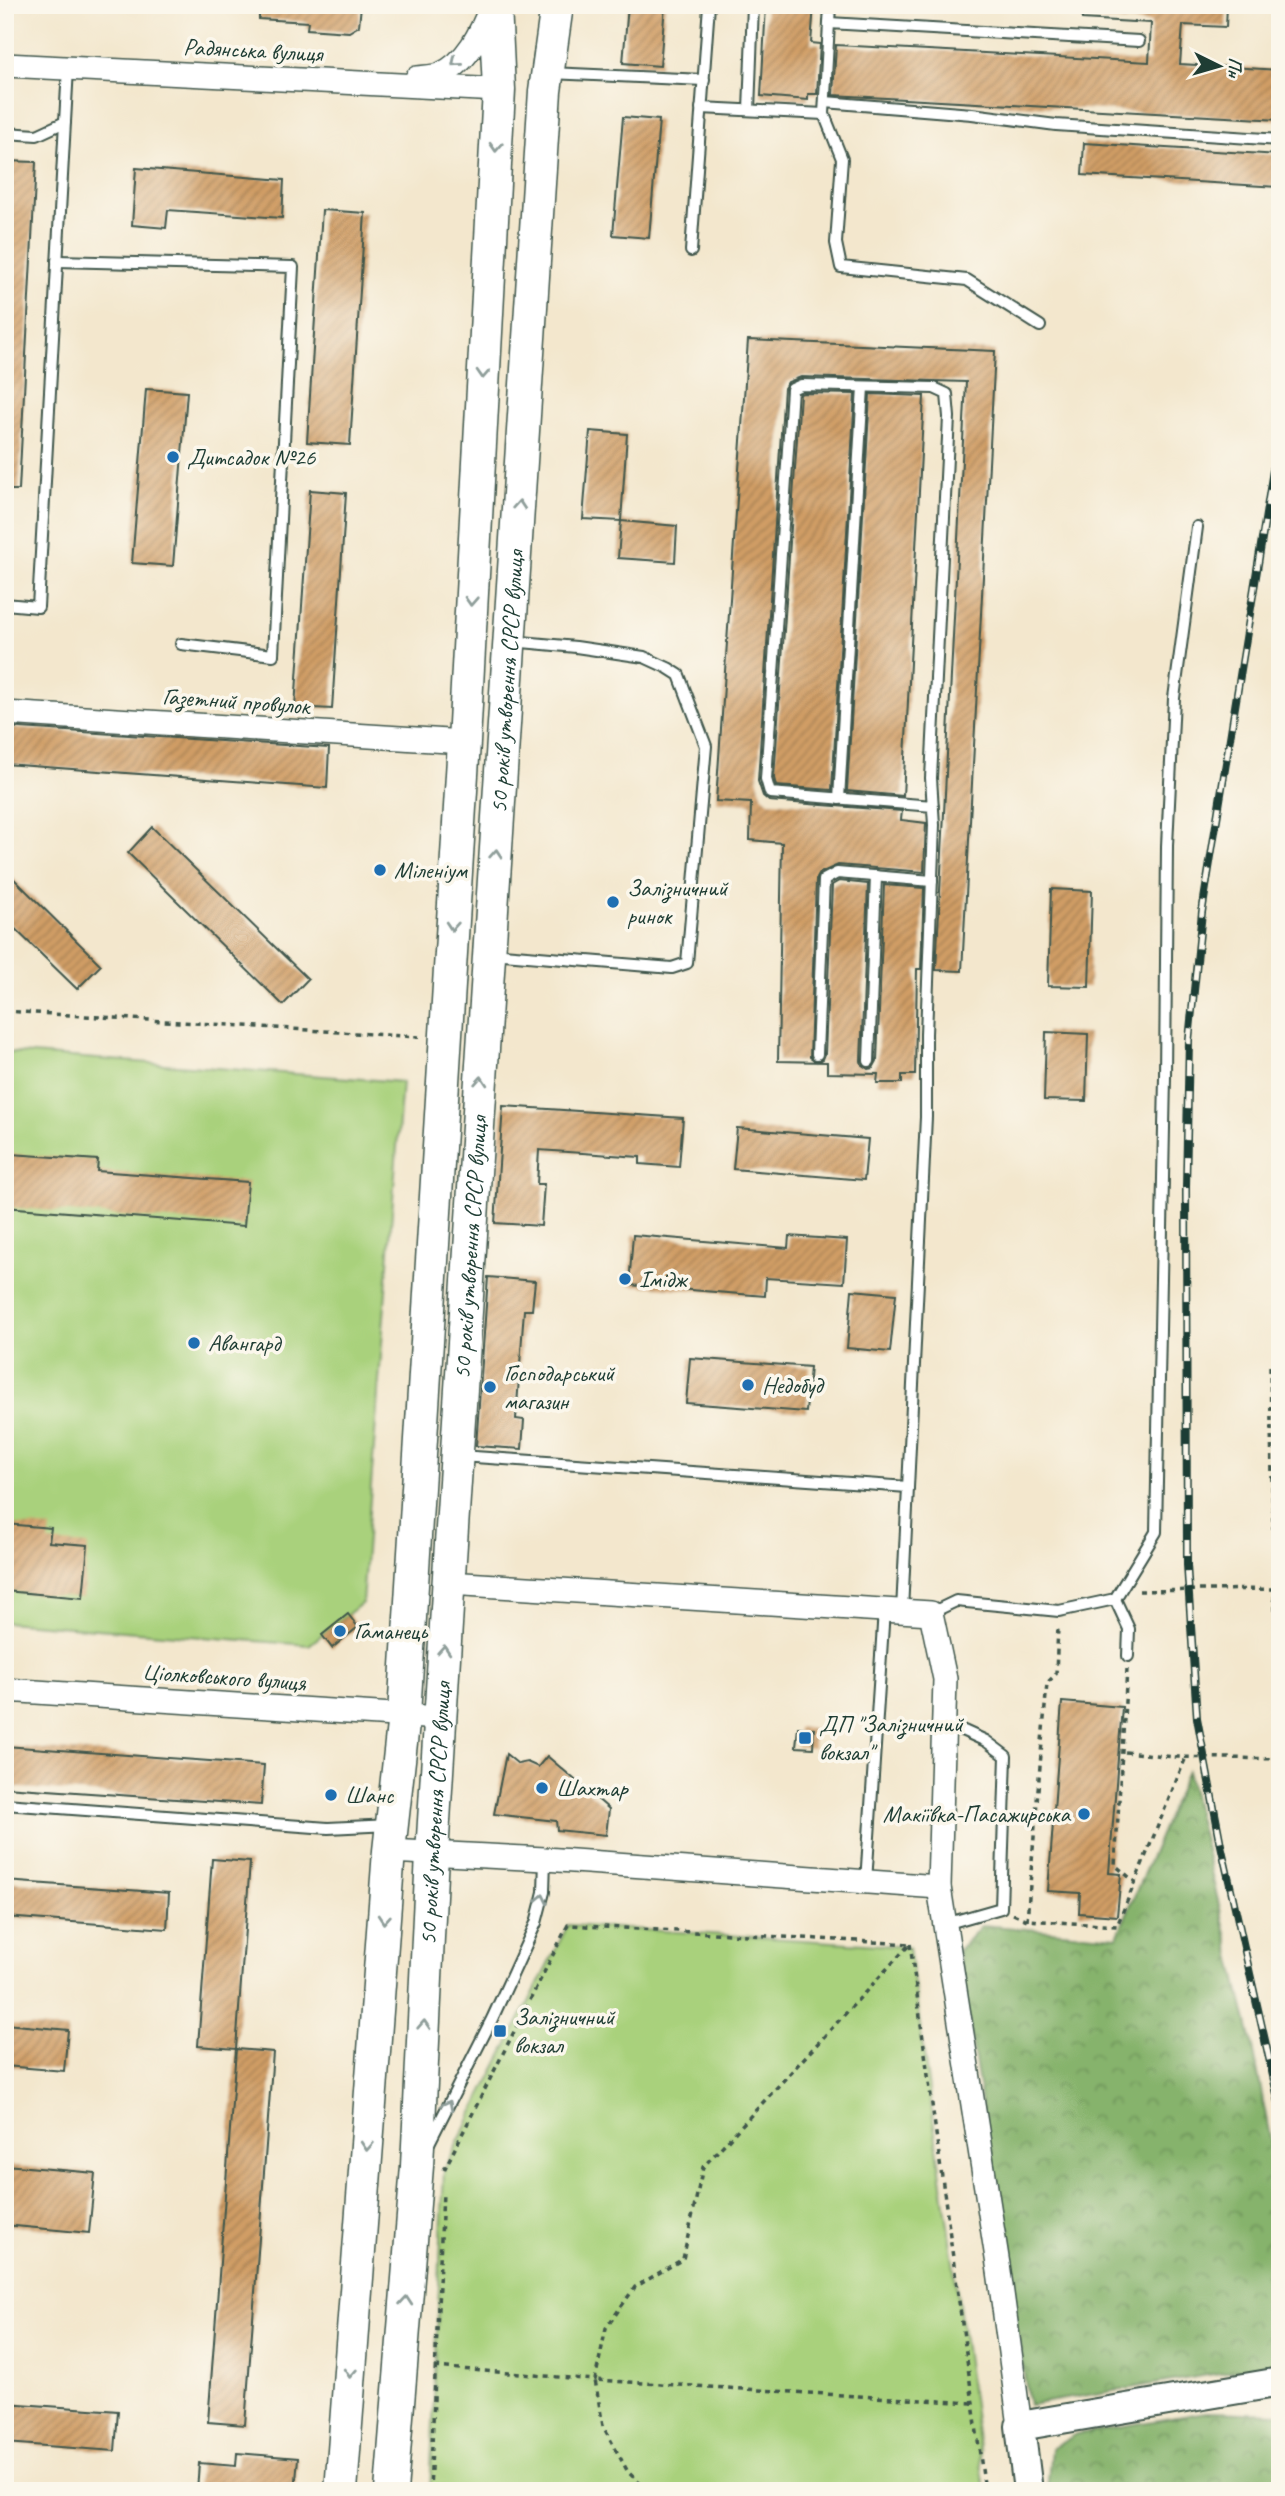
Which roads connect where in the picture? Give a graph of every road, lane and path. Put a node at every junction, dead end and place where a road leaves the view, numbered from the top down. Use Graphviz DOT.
graph roads {
  1 [pos="494,5"];
  2 [pos="557,5"];
  3 [pos="709,5"];
  4 [pos="753,5"];
  5 [pos="830,5"];
  6 [pos="829,23"];
  7 [pos="1139,41"];
  8 [pos="5,65"];
  9 [pos="68,68"];
  10 [pos="704,80"];
  11 [pos="546,82"];
  12 [pos="388,83"];
  13 [pos="499,90"];
  14 [pos="825,102"];
  15 [pos="701,108"];
  16 [pos="749,110"];
  17 [pos="824,114"];
  18 [pos="65,122"];
  19 [pos="5,133"];
  20 [pos="1280,140"];
  21 [pos="691,251"];
  22 [pos="57,261"];
  23 [pos="1040,326"];
  24 [pos="863,387"];
  25 [pos="1197,527"];
  26 [pos="5,604"];
  27 [pos="510,641"];
  28 [pos="181,644"];
  29 [pos="5,713"];
  30 [pos="464,743"];
  31 [pos="839,799"];
  32 [pos="933,806"];
  33 [pos="876,876"];
  34 [pos="932,881"];
  35 [pos="489,953"];
  36 [pos="5,1010"];
  37 [pos="444,1039"];
  38 [pos="817,1054"];
  39 [pos="869,1061"];
  40 [pos="1270,1366"];
  41 [pos="457,1455"];
  42 [pos="908,1487"];
  43 [pos="448,1583"];
  44 [pos="1274,1590"];
  45 [pos="1137,1591"];
  46 [pos="1115,1599"];
  47 [pos="893,1611"];
  48 [pos="1059,1611"];
  49 [pos="931,1613"];
  50 [pos="1128,1656"];
  51 [pos="5,1690"];
  52 [pos="1280,1714"];
  53 [pos="404,1715"];
  54 [pos="440,1718"];
  55 [pos="944,1722"];
  56 [pos="1124,1752"];
  57 [pos="1186,1757"];
  58 [pos="1280,1759"];
  59 [pos="5,1804"];
  60 [pos="391,1838"];
  61 [pos="432,1854"];
  62 [pos="545,1859"];
  63 [pos="866,1882"];
  64 [pos="1135,1882"];
  65 [pos="939,1887"];
  66 [pos="1001,1908"];
  67 [pos="1027,1920"];
  68 [pos="945,1924"];
  69 [pos="910,1944"];
  70 [pos="431,2168"];
  71 [pos="444,2183"];
  72 [pos="435,2367"];
  73 [pos="595,2380"];
  74 [pos="1280,2382"];
  75 [pos="973,2403"];
  76 [pos="1020,2426"];
  77 [pos="341,2491"];
  78 [pos="391,2491"];
  79 [pos="430,2491"];
  80 [pos="648,2491"];
  81 [pos="985,2491"];
  82 [pos="1028,2491"];
  1 -- 12 [label="street, one-way"];
  1 -- 13 [label="main road, 50 років утворення СРСР вулиця"];
  2 -- 11 [label="main road, 50 років утворення СРСР вулиця"];
  3 -- 10 [label="lane"];
  4 -- 16 [label="lane"];
  5 -- 6 [label="lane"];
  6 -- 7 [label="lane"];
  6 -- 14 [label="lane"];
  8 -- 9 [label="street, Радянська вулиця"];
  9 -- 12 [label="street, Радянська вулиця"];
  9 -- 18 [label="lane"];
  10 -- 11 [label="lane"];
  10 -- 15 [label="lane"];
  11 -- 13 [label="main road"];
  27 -- 11 [label="main road, 50 років утворення СРСР вулиця, one-way"];
  12 -- 13 [label="street, Радянська вулиця"];
  13 -- 30 [label="main road, 50 років утворення СРСР вулиця, one-way"];
  14 -- 17 [label="lane"];
  14 -- 20 [label="lane"];
  15 -- 16 [label="lane"];
  15 -- 21 [label="lane"];
  16 -- 17 [label="lane"];
  17 -- 23 [label="lane"];
  18 -- 19 [label="lane"];
  18 -- 22 [label="lane"];
  22 -- 26 [label="lane"];
  22 -- 28 [label="lane"];
  24 -- 31 [label="lane"];
  24 -- 31 [label="lane"];
  24 -- 32 [label="lane"];
  25 -- 46 [label="lane"];
  35 -- 27 [label="main road, 50 років утворення СРСР вулиця, one-way"];
  27 -- 35 [label="lane"];
  29 -- 30 [label="street, Газетний провулок"];
  30 -- 37 [label="main road, 50 років утворення СРСР вулиця, one-way"];
  31 -- 32 [label="lane"];
  32 -- 34 [label="lane"];
  33 -- 34 [label="lane"];
  33 -- 38 [label="lane"];
  33 -- 39 [label="lane"];
  34 -- 42 [label="lane"];
  41 -- 35 [label="main road, 50 років утворення СРСР вулиця, one-way"];
  36 -- 37 [label="path"];
  37 -- 53 [label="main road, 50 років утворення СРСР вулиця"];
  40 -- 44 [label="path"];
  41 -- 42 [label="lane"];
  41 -- 43 [label="main road, 50 років утворення СРСР вулиця"];
  42 -- 47 [label="lane"];
  43 -- 47 [label="street"];
  54 -- 43 [label="main road, 50 років утворення СРСР вулиця, one-way"];
  44 -- 45 [label="path"];
  44 -- 52 [label="path"];
  46 -- 48 [label="lane"];
  46 -- 50 [label="lane"];
  47 -- 49 [label="street"];
  47 -- 63 [label="lane"];
  48 -- 49 [label="lane"];
  48 -- 67 [label="path"];
  49 -- 55 [label="street"];
  50 -- 56 [label="path"];
  51 -- 53 [label="street, Ціолковського вулиця"];
  53 -- 54 [label="street, Ціолковського вулиця"];
  53 -- 60 [label="main road, 50 років утворення СРСР вулиця"];
  54 -- 61 [label="main road, 50 років утворення СРСР вулиця"];
  55 -- 65 [label="street"];
  55 -- 66 [label="lane"];
  56 -- 57 [label="path"];
  56 -- 64 [label="path"];
  57 -- 58 [label="path"];
  57 -- 64 [label="path"];
  59 -- 60 [label="lane"];
  60 -- 61 [label="street"];
  60 -- 77 [label="main road, 50 років утворення СРСР вулиця, one-way"];
  61 -- 62 [label="street"];
  70 -- 61 [label="main road, 50 років утворення СРСР вулиця, one-way"];
  62 -- 63 [label="street"];
  70 -- 62 [label="lane, one-way"];
  63 -- 65 [label="street"];
  64 -- 67 [label="path"];
  65 -- 68 [label="street"];
  66 -- 67 [label="path"];
  66 -- 68 [label="lane"];
  68 -- 76 [label="street"];
  69 -- 70 [label="path"];
  69 -- 73 [label="path"];
  69 -- 75 [label="path"];
  78 -- 70 [label="main road, 50 років утворення СРСР вулиця, one-way"];
  71 -- 72 [label="path"];
  72 -- 73 [label="path"];
  72 -- 79 [label="path"];
  73 -- 75 [label="path"];
  73 -- 80 [label="path"];
  74 -- 76 [label="street"];
  75 -- 81 [label="path"];
  76 -- 82 [label="street"];
}
